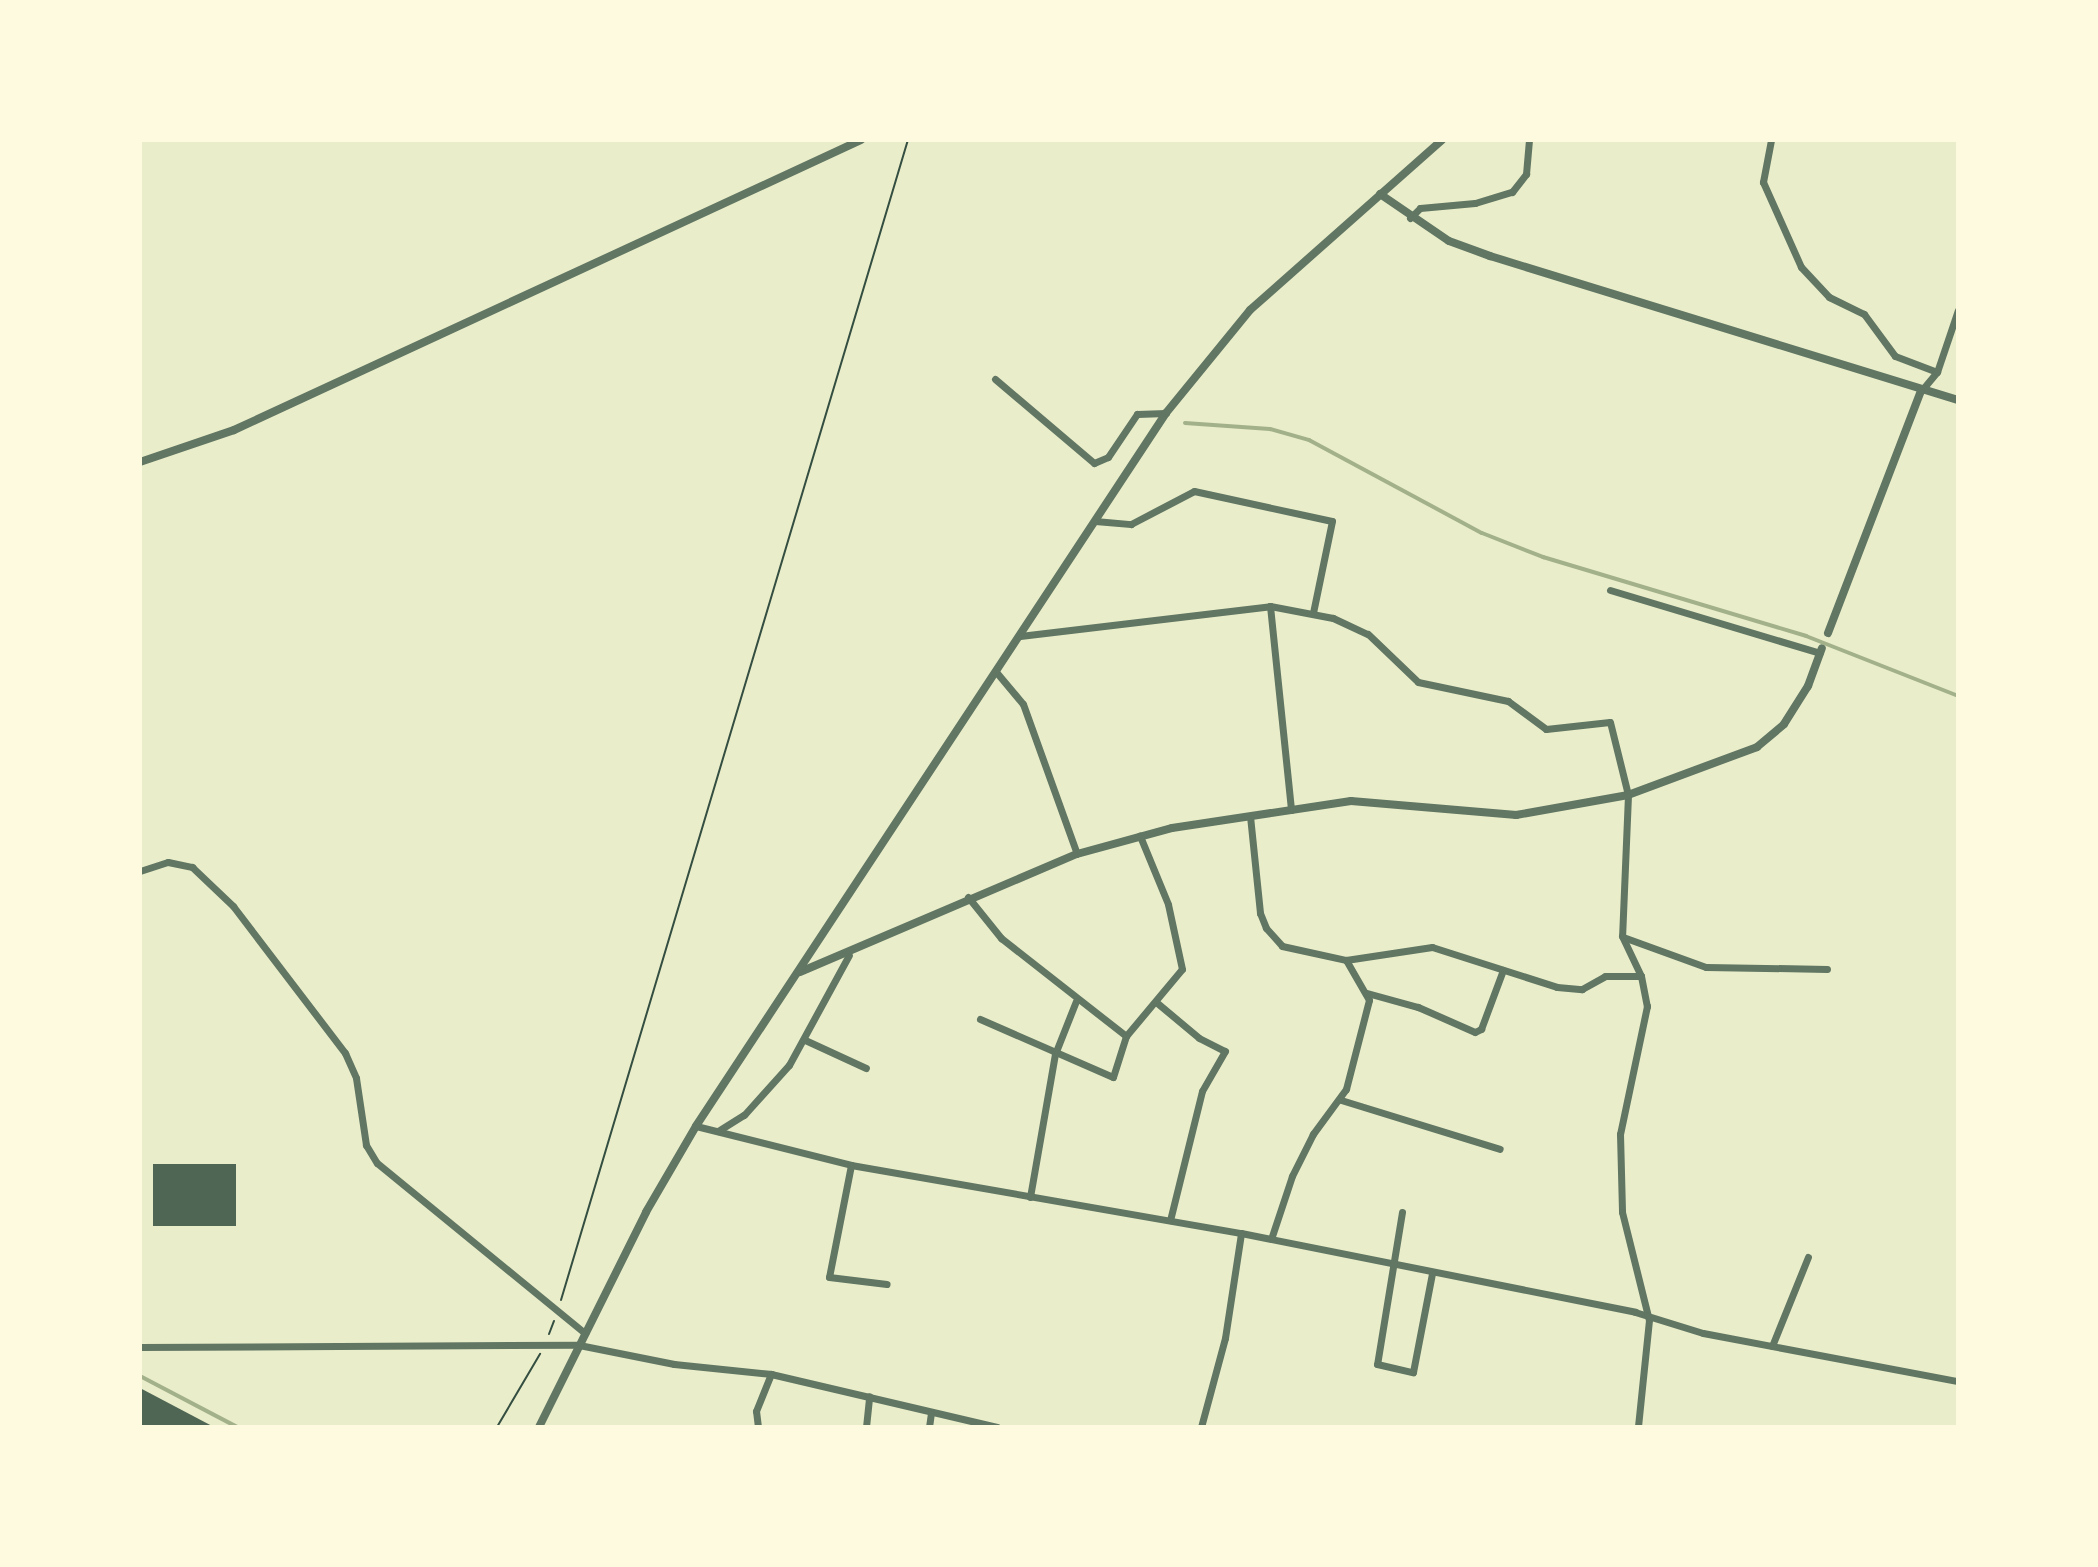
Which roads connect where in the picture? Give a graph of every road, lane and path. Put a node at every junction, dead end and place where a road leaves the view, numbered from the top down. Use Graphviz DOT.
graph roads {
  1 [pos="861,140"];
  2 [pos="908,140"];
  3 [pos="1442,140"];
  4 [pos="1529,140"];
  5 [pos="1771,140"];
  6 [pos="1380,194"];
  7 [pos="1410,218"];
  8 [pos="1958,310"];
  9 [pos="1937,372"];
  10 [pos="995,379"];
  11 [pos="1921,391"];
  12 [pos="1958,400"];
  13 [pos="1166,413"];
  14 [pos="140,462"];
  15 [pos="1095,521"];
  16 [pos="1610,590"];
  17 [pos="1270,606"];
  18 [pos="1313,613"];
  19 [pos="1828,633"];
  20 [pos="1020,636"];
  21 [pos="1821,650"];
  22 [pos="997,673"];
  23 [pos="1628,795"];
  24 [pos="1291,810"];
  25 [pos="1250,816"];
  26 [pos="1140,836"];
  27 [pos="1077,854"];
  28 [pos="140,871"];
  29 [pos="968,897"];
  30 [pos="1622,936"];
  31 [pos="849,955"];
  32 [pos="1346,960"];
  33 [pos="1827,969"];
  34 [pos="1503,970"];
  35 [pos="800,972"];
  36 [pos="1641,976"];
  37 [pos="1367,993"];
  38 [pos="1076,1001"];
  39 [pos="1156,1002"];
  40 [pos="980,1019"];
  41 [pos="1126,1036"];
  42 [pos="805,1040"];
  43 [pos="1055,1054"];
  44 [pos="866,1068"];
  45 [pos="1341,1100"];
  46 [pos="696,1126"];
  47 [pos="718,1131"];
  48 [pos="1500,1149"];
  49 [pos="851,1165"];
  50 [pos="1030,1197"];
  51 [pos="1402,1212"];
  52 [pos="1170,1220"];
  53 [pos="1241,1233"];
  54 [pos="1271,1239"];
  55 [pos="1808,1257"];
  56 [pos="1394,1265"];
  57 [pos="1432,1273"];
  58 [pos="887,1284"];
  59 [pos="557,1313"];
  60 [pos="1649,1320"];
  61 [pos="585,1333"];
  62 [pos="545,1345"];
  63 [pos="579,1345"];
  64 [pos="1772,1346"];
  65 [pos="140,1347"];
  66 [pos="771,1374"];
  67 [pos="1958,1381"];
  68 [pos="869,1396"];
  69 [pos="931,1413"];
  70 [pos="497,1427"];
  71 [pos="539,1427"];
  72 [pos="758,1427"];
  73 [pos="866,1427"];
  74 [pos="929,1427"];
  75 [pos="997,1427"];
  76 [pos="1201,1427"];
  77 [pos="1638,1427"];
  1 -- 14 [label="street"];
  2 -- 59 [label="path"];
  3 -- 6 [label="street"];
  4 -- 7 [label="street"];
  5 -- 9 [label="street"];
  6 -- 7 [label="street"];
  6 -- 13 [label="street"];
  7 -- 11 [label="street"];
  8 -- 9 [label="street"];
  9 -- 11 [label="street"];
  10 -- 13 [label="street"];
  11 -- 12 [label="street"];
  11 -- 19 [label="street"];
  13 -- 15 [label="street"];
  15 -- 18 [label="street"];
  15 -- 20 [label="street"];
  16 -- 21 [label="street"];
  17 -- 18 [label="street"];
  17 -- 20 [label="street"];
  17 -- 24 [label="street"];
  18 -- 23 [label="street"];
  19 -- 21 [label="street"];
  20 -- 22 [label="street"];
  21 -- 23 [label="street"];
  22 -- 27 [label="street"];
  22 -- 35 [label="street"];
  23 -- 24 [label="street"];
  23 -- 30 [label="street"];
  24 -- 25 [label="street"];
  25 -- 26 [label="street"];
  25 -- 32 [label="street"];
  26 -- 27 [label="street"];
  26 -- 39 [label="street"];
  27 -- 29 [label="street"];
  28 -- 59 [label="street"];
  29 -- 31 [label="street"];
  29 -- 38 [label="street"];
  30 -- 33 [label="street"];
  30 -- 36 [label="street"];
  31 -- 35 [label="street"];
  31 -- 42 [label="street"];
  32 -- 34 [label="street"];
  32 -- 37 [label="street"];
  34 -- 36 [label="street"];
  34 -- 37 [label="street"];
  35 -- 46 [label="street"];
  36 -- 60 [label="street"];
  37 -- 45 [label="street"];
  38 -- 41 [label="street"];
  38 -- 43 [label="street"];
  39 -- 41 [label="street"];
  39 -- 52 [label="street"];
  40 -- 43 [label="street"];
  41 -- 43 [label="street"];
  42 -- 44 [label="street"];
  42 -- 47 [label="street"];
  43 -- 50 [label="street"];
  45 -- 48 [label="street"];
  45 -- 54 [label="street"];
  46 -- 47 [label="street"];
  46 -- 61 [label="street"];
  47 -- 49 [label="street"];
  49 -- 50 [label="street"];
  49 -- 58 [label="street"];
  50 -- 52 [label="street"];
  51 -- 56 [label="street"];
  52 -- 53 [label="street"];
  53 -- 54 [label="street"];
  53 -- 76 [label="street"];
  54 -- 56 [label="street"];
  55 -- 64 [label="street"];
  56 -- 57 [label="street"];
  56 -- 57 [label="street"];
  57 -- 60 [label="street"];
  59 -- 61 [label="street"];
  59 -- 62 [label="path"];
  60 -- 64 [label="street"];
  60 -- 77 [label="street"];
  61 -- 63 [label="street"];
  62 -- 63 [label="street"];
  62 -- 65 [label="street"];
  62 -- 70 [label="path"];
  63 -- 66 [label="street"];
  63 -- 71 [label="street"];
  64 -- 67 [label="street"];
  66 -- 68 [label="street"];
  66 -- 72 [label="street"];
  68 -- 69 [label="street"];
  68 -- 73 [label="street"];
  69 -- 74 [label="street"];
  69 -- 75 [label="street"];
}
